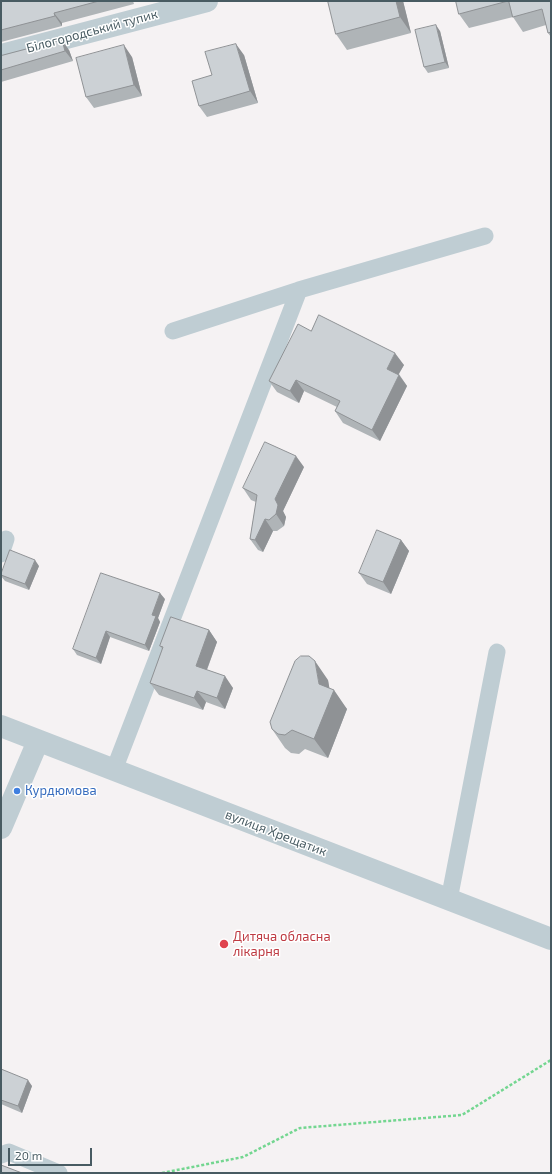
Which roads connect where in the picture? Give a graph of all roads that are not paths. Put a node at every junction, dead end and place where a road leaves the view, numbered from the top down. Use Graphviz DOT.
graph roads {
  1 [pos="207,1"];
  2 [pos="1,55"];
  3 [pos="485,236"];
  4 [pos="299,290"];
  5 [pos="174,331"];
  6 [pos="497,652"];
  7 [pos="1,726"];
  8 [pos="38,741"];
  9 [pos="114,770"];
  10 [pos="1,828"];
  11 [pos="449,900"];
  12 [pos="551,939"];
  13 [pos="1,1155"];
  14 [pos="59,1173"];
  1 -- 2 [label="street, Білогородський тупик"];
  3 -- 4 [label="lane"];
  4 -- 5 [label="lane"];
  4 -- 9 [label="lane"];
  6 -- 11 [label="lane"];
  7 -- 8 [label="street, вулиця Хрещатик"];
  8 -- 9 [label="street, вулиця Хрещатик"];
  8 -- 10 [label="street"];
  9 -- 11 [label="street, вулиця Хрещатик"];
  11 -- 12 [label="street, вулиця Хрещатик"];
  13 -- 14 [label="lane"];
}
